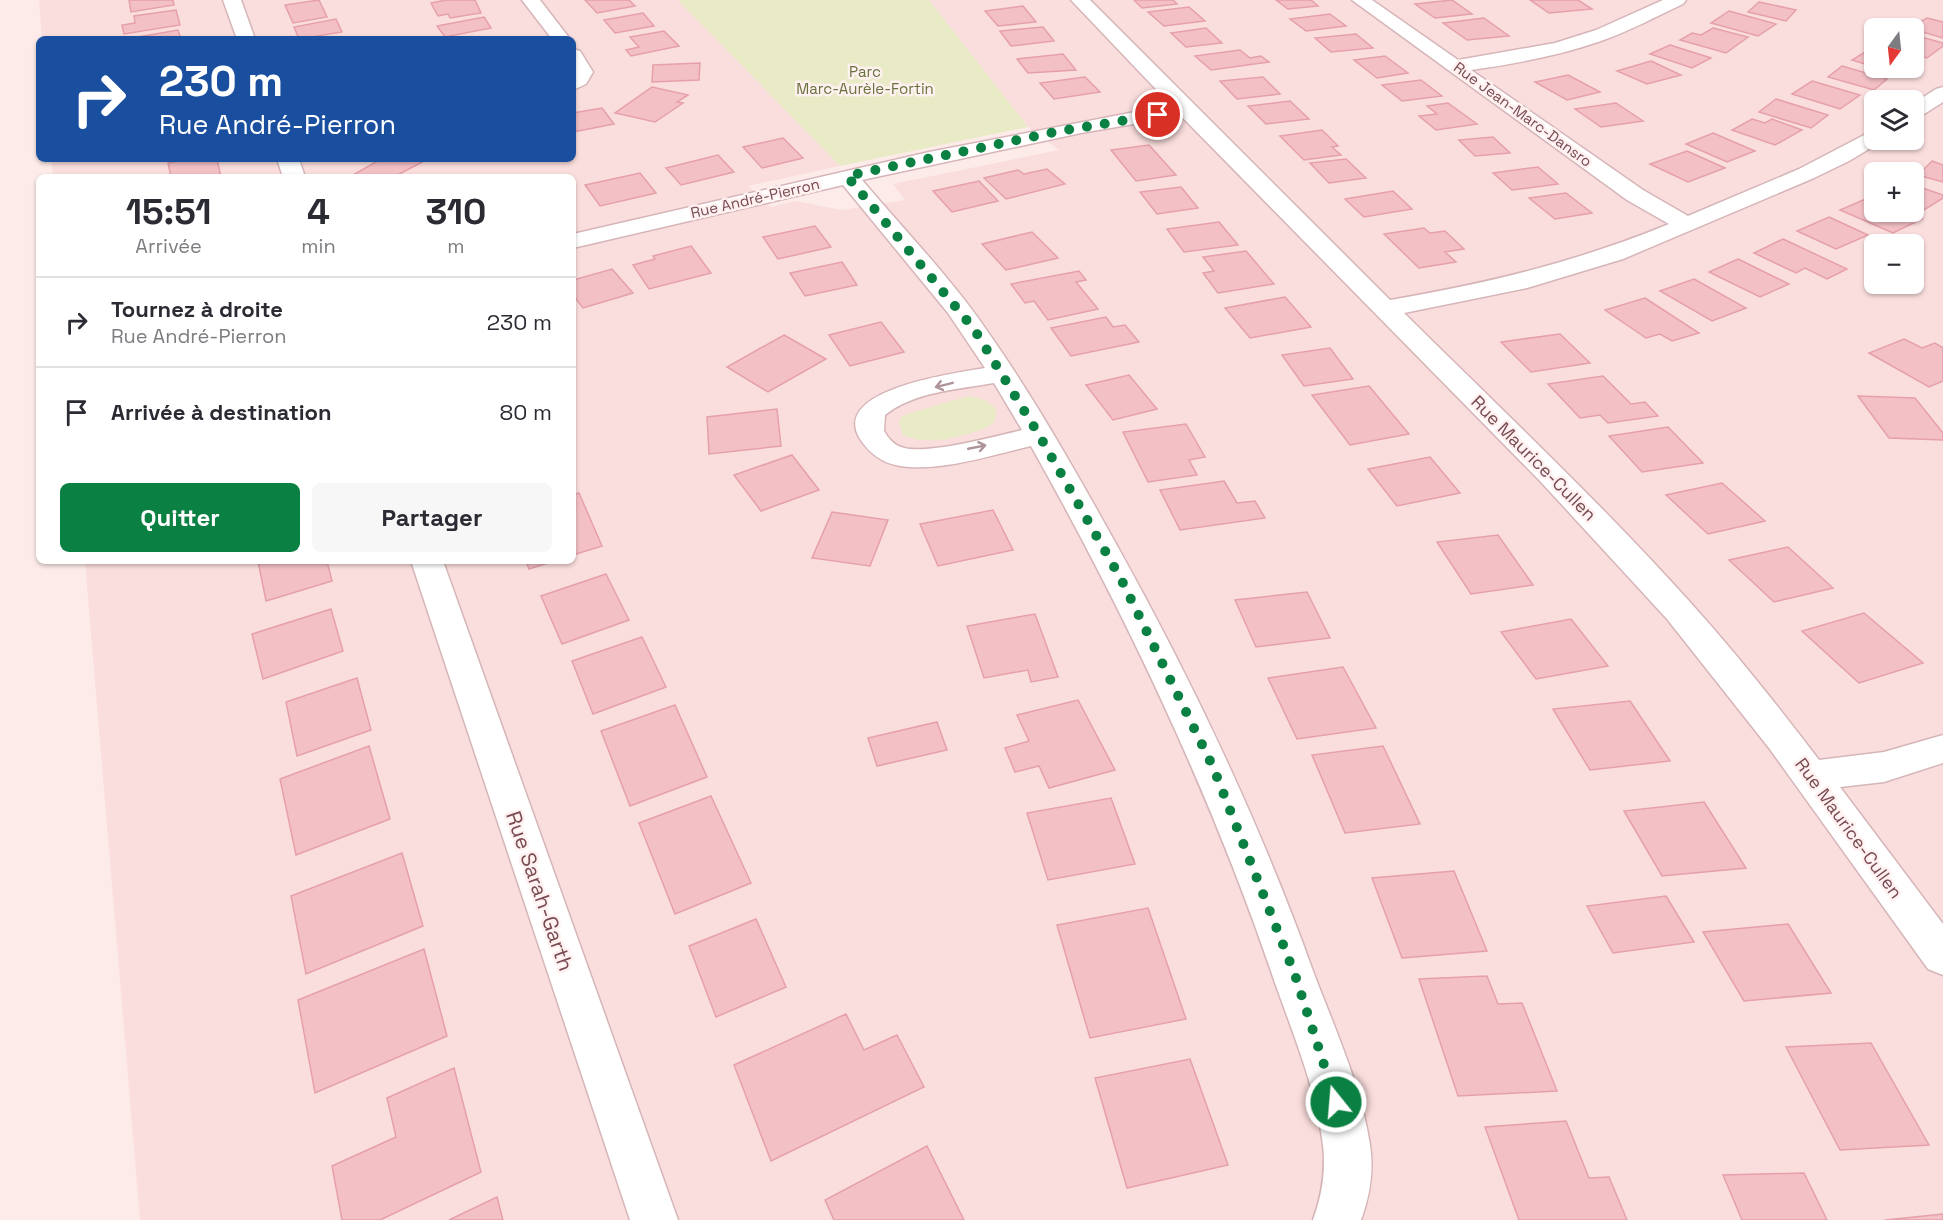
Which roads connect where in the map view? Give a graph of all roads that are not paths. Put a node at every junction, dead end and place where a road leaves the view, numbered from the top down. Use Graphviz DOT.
graph roads {
  1 [pos="232,0"];
  2 [pos="531,0"];
  3 [pos="1080,0"];
  4 [pos="1361,0"];
  5 [pos="1639,0"];
  6 [pos="1668,4"];
  7 [pos="245,36"];
  8 [pos="559,36"];
  9 [pos="576,59"];
  10 [pos="1456,66"];
  11 [pos="576,82"];
  12 [pos="1943,93"];
  13 [pos="1924,105"];
  14 [pos="1185,109"];
  15 [pos="1864,143"];
  16 [pos="847,176"];
  17 [pos="1687,225"];
  18 [pos="576,240"];
  19 [pos="1385,309"];
  20 [pos="1001,373"];
  21 [pos="1039,435"];
  22 [pos="428,564"];
  23 [pos="1943,748"];
  24 [pos="1812,776"];
  25 [pos="1943,956"];
  26 [pos="654,1220"];
  27 [pos="1337,1220"];
  1 -- 7 [label="street"];
  2 -- 8 [label="street"];
  3 -- 14 [label="street, Rue Maurice-Cullen"];
  4 -- 10 [label="street, Rue Jean-Marc-Dansro"];
  5 -- 6 [label="street"];
  6 -- 10 [label="street"];
  9 -- 11 [label="street"];
  10 -- 17 [label="street, Rue Jean-Marc-Dansro"];
  12 -- 13 [label="street"];
  14 -- 16 [label="street, Rue André-Pierron"];
  14 -- 19 [label="street, Rue Maurice-Cullen"];
  15 -- 17 [label="street"];
  16 -- 18 [label="street, Rue André-Pierron"];
  16 -- 20 [label="street"];
  17 -- 19 [label="street"];
  19 -- 24 [label="street, Rue Maurice-Cullen"];
  20 -- 21 [label="street"];
  20 -- 21 [label="street, one-way"];
  21 -- 27 [label="street"];
  22 -- 26 [label="street, Rue Sarah-Garth"];
  23 -- 24 [label="street"];
  24 -- 25 [label="street, Rue Maurice-Cullen"];
}
